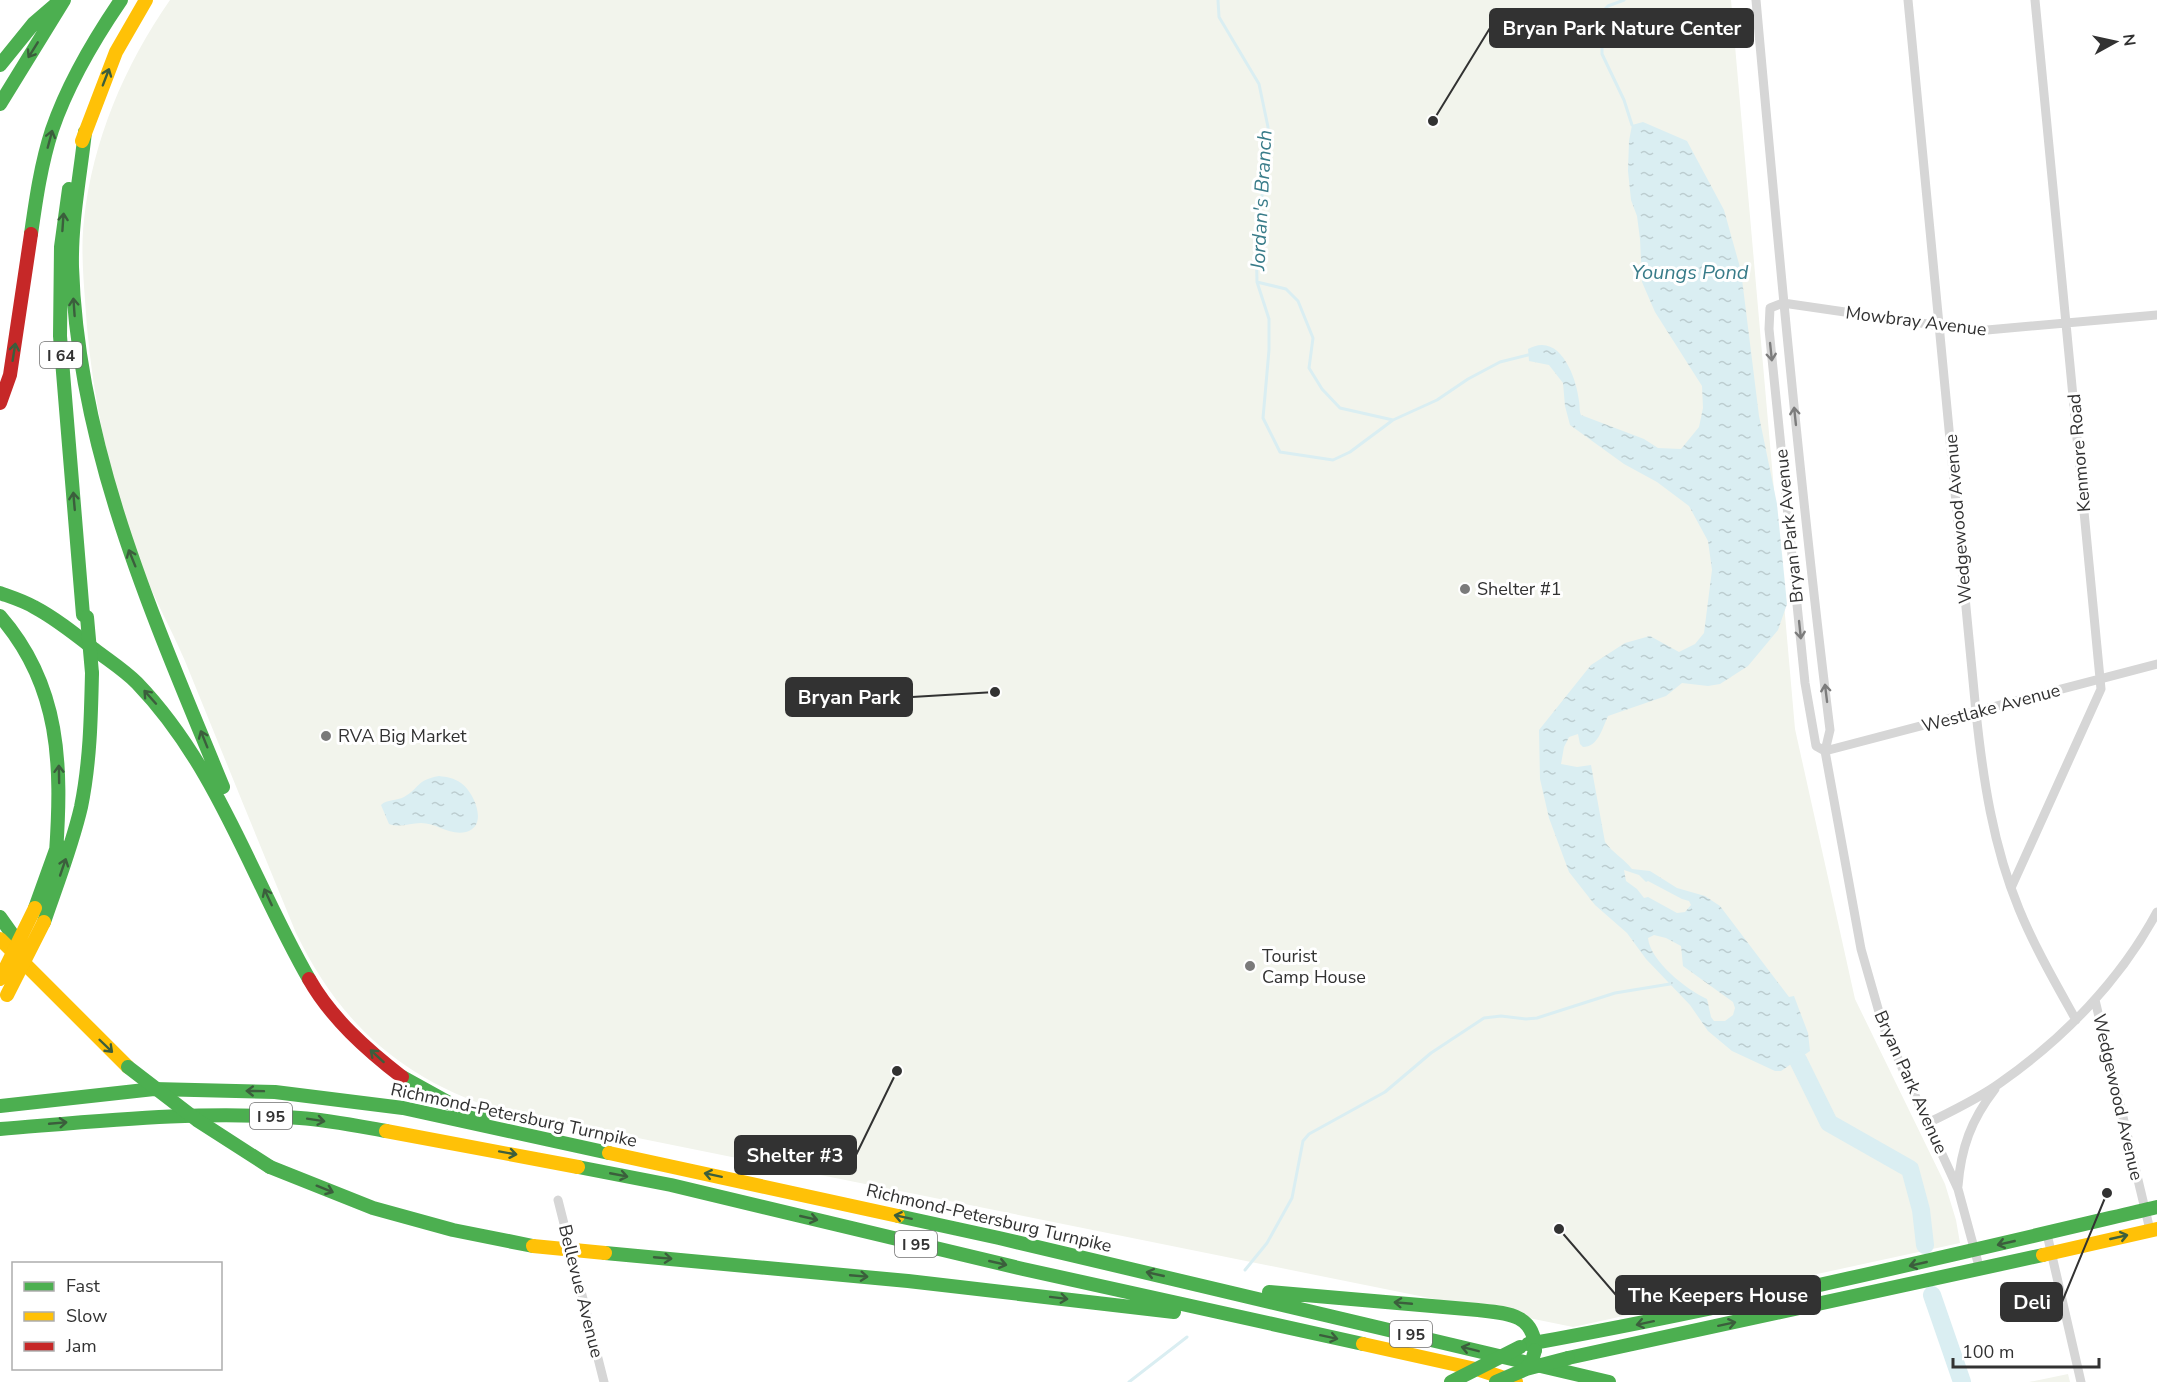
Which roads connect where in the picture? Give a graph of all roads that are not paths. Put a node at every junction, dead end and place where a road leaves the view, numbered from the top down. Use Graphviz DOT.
graph roads {
  1 [pos="62,0"];
  2 [pos="121,0"];
  3 [pos="146,0"];
  4 [pos="1756,0"];
  5 [pos="1908,0"];
  6 [pos="2035,0"];
  7 [pos="0,66"];
  8 [pos="0,104"];
  9 [pos="85,132"];
  10 [pos="1783,303"];
  11 [pos="2157,315"];
  12 [pos="2067,324"];
  13 [pos="1941,326"];
  14 [pos="0,403"];
  15 [pos="0,593"];
  16 [pos="0,616"];
  17 [pos="2157,664"];
  18 [pos="88,670"];
  19 [pos="2101,679"];
  20 [pos="1976,712"];
  21 [pos="1826,751"];
  22 [pos="56,853"];
  23 [pos="256,872"];
  24 [pos="2011,888"];
  25 [pos="2157,912"];
  26 [pos="0,917"];
  27 [pos="0,939"];
  28 [pos="0,979"];
  29 [pos="3,1000"];
  30 [pos="2095,1000"];
  31 [pos="2076,1020"];
  32 [pos="85,1025"];
  33 [pos="1998,1085"];
  34 [pos="0,1106"];
  35 [pos="1928,1123"];
  36 [pos="0,1129"];
  37 [pos="520,1133"];
  38 [pos="1958,1189"];
  39 [pos="558,1200"];
  40 [pos="2151,1209"];
  41 [pos="2153,1229"];
  42 [pos="2047,1234"];
  43 [pos="1975,1251"];
  44 [pos="2052,1253"];
  45 [pos="1980,1270"];
  46 [pos="1212,1288"];
  47 [pos="1272,1324"];
  48 [pos="1535,1346"];
  49 [pos="1526,1369"];
  50 [pos="604,1382"];
  51 [pos="1451,1382"];
  52 [pos="1496,1382"];
  53 [pos="1516,1382"];
  54 [pos="1609,1382"];
  55 [pos="2081,1382"];
  1 -- 7 [label="main road"];
  1 -- 8 [label="main road, one-way"];
  14 -- 2 [label="main road, one-way"];
  9 -- 3 [label="main road, I 64, one-way"];
  4 -- 10 [label="street, Bryan Park Avenue"];
  5 -- 13 [label="street, Wedgewood Avenue"];
  6 -- 12 [label="street, Kenmore Road"];
  18 -- 9 [label="main road, I 64, one-way"];
  23 -- 9 [label="main road, one-way"];
  10 -- 13 [label="street, Mowbray Avenue"];
  21 -- 10 [label="street, Bryan Park Avenue, one-way"];
  10 -- 21 [label="street, Bryan Park Avenue, one-way"];
  11 -- 12 [label="street, Mowbray Avenue"];
  12 -- 13 [label="street, Mowbray Avenue"];
  12 -- 19 [label="street, Kenmore Road"];
  13 -- 20 [label="street, Wedgewood Avenue"];
  23 -- 15 [label="main road, one-way"];
  22 -- 16 [label="main road, one-way"];
  17 -- 19 [label="street, Westlake Avenue"];
  18 -- 22 [label="main road, I 64"];
  29 -- 18 [label="main road, one-way, bridge"];
  19 -- 20 [label="street, Westlake Avenue"];
  19 -- 24 [label="street, Kenmore Road"];
  20 -- 21 [label="street, Westlake Avenue"];
  20 -- 24 [label="street, Wedgewood Avenue"];
  21 -- 35 [label="street, Bryan Park Avenue"];
  22 -- 28 [label="main road, I 64, bridge"];
  37 -- 23 [label="main road, one-way"];
  24 -- 31 [label="street, Wedgewood Avenue"];
  25 -- 30 [label="street"];
  26 -- 32 [label="main road"];
  27 -- 32 [label="main road"];
  30 -- 31 [label="street"];
  30 -- 40 [label="street, Wedgewood Avenue"];
  31 -- 33 [label="street"];
  32 -- 47 [label="main road, one-way, bridge"];
  33 -- 35 [label="street"];
  33 -- 38 [label="street"];
  37 -- 34 [label="main road, Richmond-Petersburg Turnpike / I 95, one-way"];
  35 -- 38 [label="street, Bryan Park Avenue"];
  36 -- 47 [label="main road, Richmond-Petersburg Turnpike / I 95, one-way"];
  46 -- 37 [label="main road, Richmond-Petersburg Turnpike / I 95, one-way"];
  38 -- 43 [label="street, Bryan Park Avenue"];
  39 -- 50 [label="street, Bellevue Avenue"];
  40 -- 41 [label="street, Wedgewood Avenue"];
  40 -- 42 [label="main road"];
  44 -- 41 [label="main road, one-way"];
  42 -- 43 [label="main road, one-way"];
  42 -- 44 [label="street"];
  43 -- 45 [label="street, Bryan Park Avenue"];
  43 -- 48 [label="main road, one-way"];
  44 -- 45 [label="main road"];
  44 -- 55 [label="street"];
  49 -- 45 [label="main road, one-way, bridge"];
  48 -- 46 [label="main road, one-way"];
  54 -- 46 [label="main road, Richmond-Petersburg Turnpike / I 95, one-way"];
  47 -- 53 [label="main road, Richmond-Petersburg Turnpike / I 95, one-way"];
  48 -- 49 [label="main road, bridge"];
  48 -- 51 [label="main road, bridge"];
  49 -- 52 [label="main road, bridge"];
}
